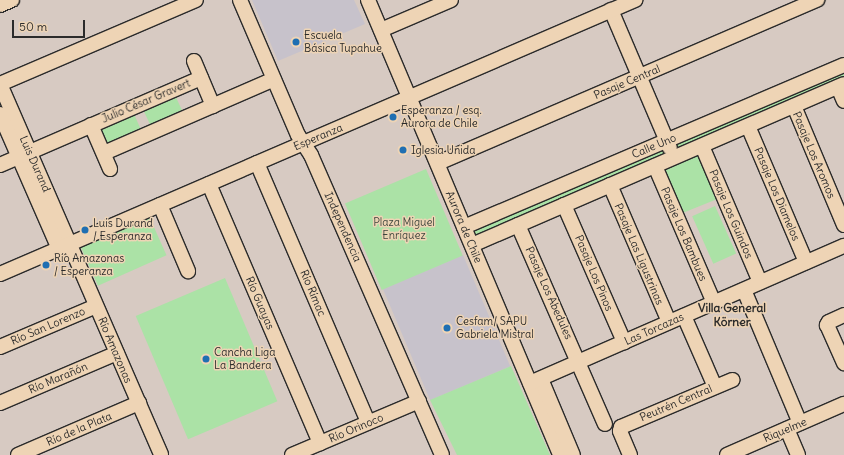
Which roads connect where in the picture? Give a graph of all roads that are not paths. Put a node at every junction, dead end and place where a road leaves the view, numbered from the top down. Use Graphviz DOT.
graph roads {
  1 [pos="12,0"];
  2 [pos="196,0"];
  3 [pos="240,0"];
  4 [pos="368,0"];
  5 [pos="635,0"];
  6 [pos="817,0"];
  7 [pos="445,1"];
  8 [pos="0,5"];
  9 [pos="614,6"];
  10 [pos="381,30"];
  11 [pos="194,61"];
  12 [pos="844,64"];
  13 [pos="640,76"];
  14 [pos="201,78"];
  15 [pos="274,79"];
  16 [pos="0,84"];
  17 [pos="841,86"];
  18 [pos="410,97"];
  19 [pos="844,101"];
  20 [pos="213,106"];
  21 [pos="794,106"];
  22 [pos="0,114"];
  23 [pos="91,125"];
  24 [pos="748,126"];
  25 [pos="667,140"];
  26 [pos="304,143"];
  27 [pos="702,146"];
  28 [pos="104,153"];
  29 [pos="24,154"];
  30 [pos="675,157"];
  31 [pos="258,163"];
  32 [pos="438,163"];
  33 [pos="0,165"];
  34 [pos="655,166"];
  35 [pos="110,169"];
  36 [pos="209,184"];
  37 [pos="610,185"];
  38 [pos="160,205"];
  39 [pos="564,205"];
  40 [pos="518,224"];
  41 [pos="844,225"];
  42 [pos="464,227"];
  43 [pos="472,245"];
  44 [pos="844,246"];
  45 [pos="64,247"];
  46 [pos="806,262"];
  47 [pos="188,270"];
  48 [pos="0,274"];
  49 [pos="760,282"];
  50 [pos="744,290"];
  51 [pos="714,303"];
  52 [pos="96,306"];
  53 [pos="844,315"];
  54 [pos="684,316"];
  55 [pos="669,322"];
  56 [pos="624,342"];
  57 [pos="0,347"];
  58 [pos="117,353"];
  59 [pos="579,362"];
  60 [pos="844,363"];
  61 [pos="732,380"];
  62 [pos="535,381"];
  63 [pos="715,387"];
  64 [pos="419,400"];
  65 [pos="0,403"];
  66 [pos="139,403"];
  67 [pos="844,404"];
  68 [pos="368,422"];
  69 [pos="800,423"];
  70 [pos="606,424"];
  71 [pos="787,429"];
  72 [pos="320,443"];
  73 [pos="158,454"];
  74 [pos="437,454"];
  75 [pos="18,455"];
  76 [pos="292,455"];
  77 [pos="560,455"];
  78 [pos="573,455"];
  79 [pos="630,455"];
  80 [pos="726,455"];
  81 [pos="798,455"];
  1 -- 8 [label="street"];
  2 -- 16 [label="street"];
  3 -- 15 [label="street, Independencia"];
  4 -- 10 [label="street, Aurora de Chile"];
  5 -- 9 [label="street, Esperanza"];
  6 -- 13 [label="street, Pasaje Central"];
  7 -- 10 [label="street"];
  9 -- 13 [label="street"];
  9 -- 18 [label="street, Esperanza"];
  10 -- 18 [label="street, Aurora de Chile"];
  11 -- 14 [label="street, Julio César Gravert"];
  12 -- 25 [label="street, Calle Uno"];
  13 -- 25 [label="street"];
  13 -- 32 [label="street, Pasaje Central"];
  14 -- 20 [label="street, Julio César Gravert"];
  14 -- 23 [label="street, Julio César Gravert"];
  15 -- 20 [label="street"];
  15 -- 26 [label="street, Independencia"];
  16 -- 29 [label="street, Luis Durand"];
  17 -- 19 [label="street"];
  17 -- 21 [label="street, Calle Uno"];
  18 -- 26 [label="street, Esperanza"];
  18 -- 32 [label="street, Aurora de Chile"];
  20 -- 28 [label="street"];
  21 -- 24 [label="street, Calle Uno"];
  21 -- 41 [label="street, Pasaje Los Aromos"];
  22 -- 29 [label="street, Luis Durand"];
  23 -- 28 [label="street, Julio César Gravert"];
  23 -- 29 [label="street, Julio César Gravert"];
  24 -- 27 [label="street, Calle Uno"];
  24 -- 46 [label="street, Pasaje Los Diamelos"];
  25 -- 30 [label="street"];
  25 -- 42 [label="street, Calle Uno"];
  26 -- 31 [label="street, Esperanza"];
  26 -- 64 [label="street, Independencia"];
  27 -- 30 [label="street, Calle Uno"];
  27 -- 49 [label="street, Pasaje Los Guindos"];
  28 -- 35 [label="street, Julio César Gravert"];
  29 -- 33 [label="street, Julio César Gravert"];
  29 -- 45 [label="street, Luis Durand"];
  30 -- 34 [label="street, Calle Uno"];
  31 -- 36 [label="street, Esperanza"];
  31 -- 68 [label="street, Río Rímac"];
  32 -- 42 [label="street, Aurora de Chile"];
  34 -- 37 [label="street, Calle Uno"];
  34 -- 51 [label="street, Pasaje Los Bambues"];
  36 -- 38 [label="street, Esperanza"];
  36 -- 72 [label="street, Río Guayas"];
  37 -- 39 [label="street, Calle Uno"];
  37 -- 55 [label="street, Pasaje Las Ligustrinas"];
  38 -- 45 [label="street, Esperanza"];
  38 -- 47 [label="street"];
  39 -- 40 [label="street, Calle Uno"];
  39 -- 56 [label="street, Pasaje Los Pinos"];
  40 -- 43 [label="street, Calle Uno"];
  40 -- 59 [label="street, Pasaje Los Abedules"];
  42 -- 43 [label="street, Aurora de Chile"];
  43 -- 62 [label="street, Aurora de Chile"];
  44 -- 46 [label="street, Las Torcazas"];
  45 -- 48 [label="street, Esperanza"];
  45 -- 52 [label="street, Río Amazonas"];
  46 -- 49 [label="street, Las Torcazas"];
  49 -- 50 [label="street, Las Torcazas"];
  50 -- 51 [label="street, Las Torcazas"];
  50 -- 69 [label="street"];
  51 -- 54 [label="street, Las Torcazas"];
  52 -- 57 [label="street, Río San Lorenzo"];
  52 -- 58 [label="street, Río Amazonas"];
  53 -- 60 [label="street"];
  54 -- 55 [label="street, Las Torcazas"];
  54 -- 63 [label="street"];
  55 -- 56 [label="street, Las Torcazas"];
  56 -- 59 [label="street, Las Torcazas"];
  58 -- 65 [label="street, Río Marañón"];
  58 -- 66 [label="street, Río Amazonas"];
  59 -- 62 [label="street, Las Torcazas"];
  59 -- 70 [label="street, Pasaje Los Abedules"];
  61 -- 63 [label="street, Peutrén Central"];
  62 -- 77 [label="street, Aurora de Chile"];
  62 -- 78 [label="street, Aurora de Chile"];
  63 -- 79 [label="street, Peutrén Central"];
  64 -- 68 [label="street, Río Orinoco"];
  64 -- 74 [label="street, Independencia"];
  66 -- 73 [label="street, Río Amazonas"];
  66 -- 75 [label="street, Río de la Plata"];
  67 -- 69 [label="street, Riquelme"];
  68 -- 72 [label="street, Río Orinoco"];
  69 -- 71 [label="street, Riquelme"];
  71 -- 80 [label="street, Riquelme"];
  71 -- 81 [label="street"];
  72 -- 76 [label="street, Río Orinoco"];
}
